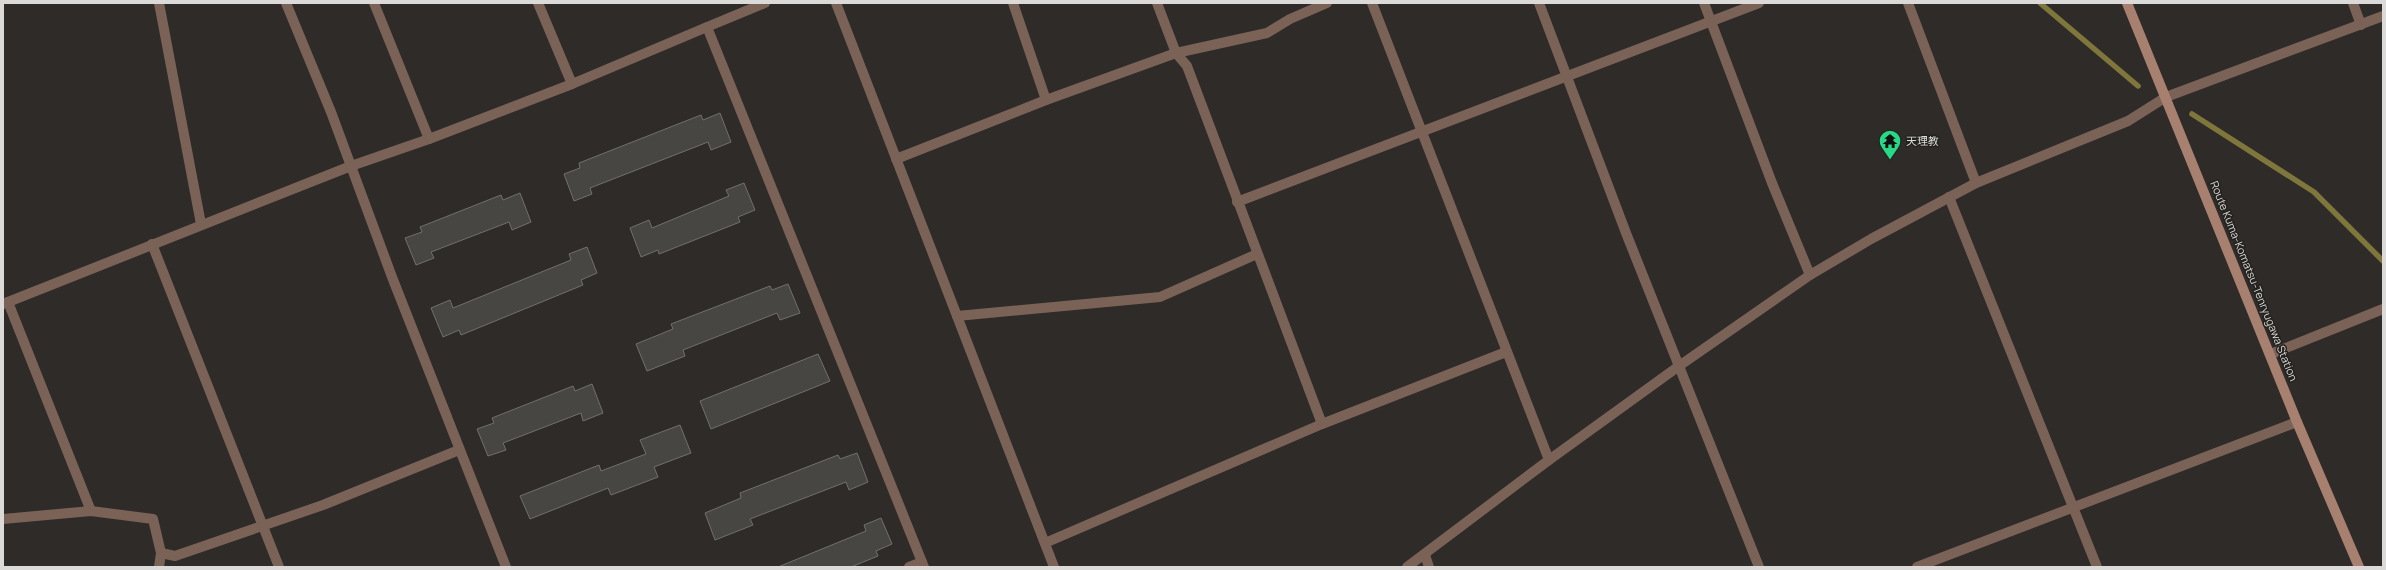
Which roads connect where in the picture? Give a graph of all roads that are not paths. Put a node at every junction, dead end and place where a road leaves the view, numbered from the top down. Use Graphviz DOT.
graph roads {
  1 [pos="159,3"];
  2 [pos="286,3"];
  3 [pos="374,3"];
  4 [pos="538,3"];
  5 [pos="765,3"];
  6 [pos="836,3"];
  7 [pos="1013,3"];
  8 [pos="1158,3"];
  9 [pos="1327,3"];
  10 [pos="1372,3"];
  11 [pos="1539,3"];
  12 [pos="1704,3"];
  13 [pos="1759,3"];
  14 [pos="1908,3"];
  15 [pos="2127,3"];
  16 [pos="2353,3"];
  17 [pos="2383,16"];
  18 [pos="1712,22"];
  19 [pos="2361,25"];
  20 [pos="707,27"];
  21 [pos="1176,53"];
  22 [pos="1569,76"];
  23 [pos="572,84"];
  24 [pos="2166,97"];
  25 [pos="1046,100"];
  26 [pos="1423,132"];
  27 [pos="429,139"];
  28 [pos="896,159"];
  29 [pos="351,166"];
  30 [pos="1976,183"];
  31 [pos="1949,197"];
  32 [pos="1237,202"];
  33 [pos="201,224"];
  34 [pos="152,244"];
  35 [pos="1257,254"];
  36 [pos="1810,275"];
  37 [pos="5,303"];
  38 [pos="2383,310"];
  39 [pos="957,316"];
  40 [pos="1506,352"];
  41 [pos="2271,354"];
  42 [pos="1679,366"];
  43 [pos="2297,422"];
  44 [pos="1322,424"];
  45 [pos="459,450"];
  46 [pos="1550,460"];
  47 [pos="2073,507"];
  48 [pos="91,511"];
  49 [pos="3,519"];
  50 [pos="263,526"];
  51 [pos="1045,543"];
  52 [pos="161,553"];
  53 [pos="1425,555"];
  54 [pos="923,565"];
  55 [pos="160,567"];
  56 [pos="279,567"];
  57 [pos="506,567"];
  58 [pos="909,567"];
  59 [pos="1054,567"];
  60 [pos="1408,567"];
  61 [pos="1429,567"];
  62 [pos="1759,567"];
  63 [pos="1917,567"];
  64 [pos="2097,567"];
  65 [pos="2359,567"];
  1 -- 33 [label="street"];
  2 -- 29 [label="street"];
  3 -- 27 [label="street"];
  4 -- 23 [label="street"];
  5 -- 20 [label="street"];
  6 -- 28 [label="street"];
  7 -- 25 [label="street"];
  8 -- 21 [label="street"];
  9 -- 21 [label="street"];
  10 -- 26 [label="street"];
  11 -- 22 [label="street"];
  12 -- 18 [label="street"];
  13 -- 18 [label="street"];
  14 -- 30 [label="street"];
  15 -- 24 [label="main road, Route Kuma-Komatsu-Tenryugawa Station"];
  16 -- 19 [label="street"];
  17 -- 19 [label="street"];
  18 -- 22 [label="street"];
  18 -- 36 [label="street"];
  19 -- 24 [label="street"];
  20 -- 23 [label="street"];
  20 -- 54 [label="street"];
  21 -- 25 [label="street"];
  21 -- 32 [label="street"];
  22 -- 26 [label="street"];
  22 -- 42 [label="street"];
  23 -- 27 [label="street"];
  24 -- 30 [label="street"];
  24 -- 41 [label="main road, Route Kuma-Komatsu-Tenryugawa Station"];
  25 -- 28 [label="street"];
  26 -- 32 [label="street"];
  26 -- 40 [label="street"];
  27 -- 29 [label="street"];
  28 -- 39 [label="street"];
  29 -- 33 [label="street"];
  29 -- 45 [label="street"];
  30 -- 31 [label="street"];
  31 -- 36 [label="street"];
  31 -- 47 [label="street"];
  32 -- 35 [label="street"];
  33 -- 34 [label="street"];
  34 -- 37 [label="street"];
  34 -- 50 [label="street"];
  35 -- 39 [label="street"];
  35 -- 44 [label="street"];
  36 -- 42 [label="street"];
  37 -- 48 [label="street"];
  38 -- 41 [label="street"];
  39 -- 51 [label="street"];
  40 -- 44 [label="street"];
  40 -- 46 [label="street"];
  41 -- 43 [label="main road, Route Kuma-Komatsu-Tenryugawa Station"];
  42 -- 46 [label="street"];
  42 -- 62 [label="street"];
  43 -- 47 [label="street"];
  43 -- 65 [label="main road, Route Kuma-Komatsu-Tenryugawa Station"];
  44 -- 51 [label="street"];
  45 -- 50 [label="street"];
  45 -- 57 [label="street"];
  46 -- 53 [label="street"];
  47 -- 63 [label="street"];
  47 -- 64 [label="street"];
  48 -- 49 [label="street"];
  48 -- 52 [label="street"];
  50 -- 52 [label="street"];
  50 -- 56 [label="street"];
  51 -- 59 [label="street"];
  52 -- 55 [label="street"];
  53 -- 60 [label="street"];
  53 -- 61 [label="street"];
  54 -- 58 [label="street"];
}
